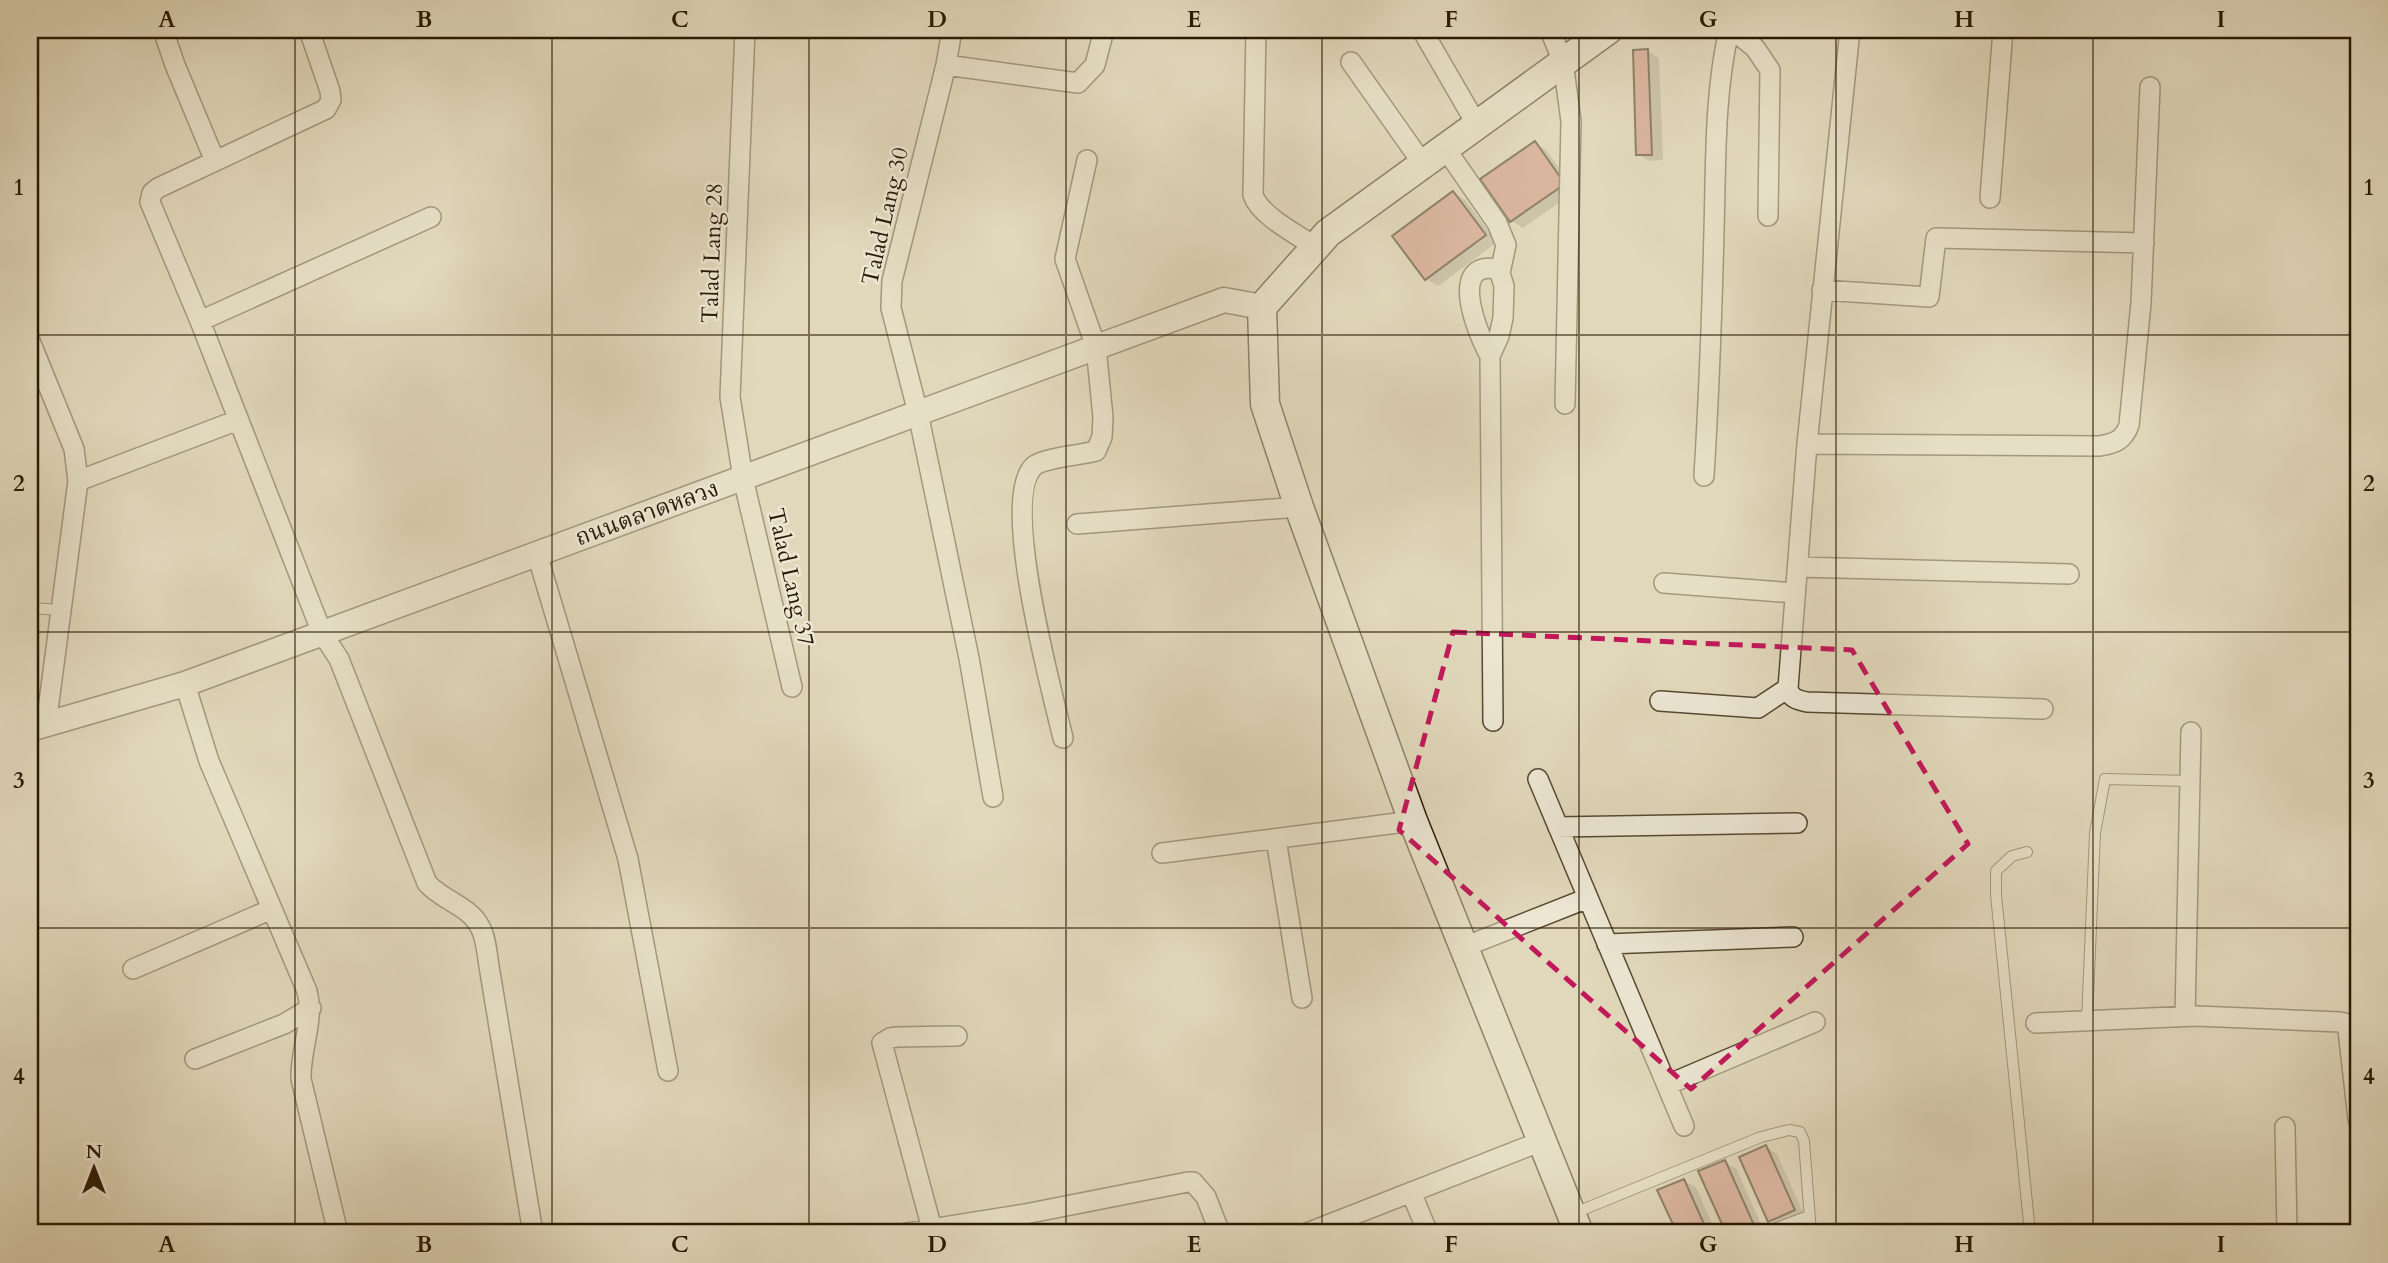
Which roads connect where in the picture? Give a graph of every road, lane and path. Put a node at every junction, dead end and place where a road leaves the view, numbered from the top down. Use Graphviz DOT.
graph roads {
  1 [pos="163,30"];
  2 [pos="309,30"];
  3 [pos="745,30"];
  4 [pos="952,30"];
  5 [pos="1104,30"];
  6 [pos="1256,30"];
  7 [pos="1422,30"];
  8 [pos="1549,30"];
  9 [pos="1608,30"];
  10 [pos="1731,30"];
  11 [pos="1850,30"];
  12 [pos="2003,30"];
  13 [pos="1351,62"];
  14 [pos="1563,62"];
  15 [pos="946,65"];
  16 [pos="2150,87"];
  17 [pos="1477,125"];
  18 [pos="1434,156"];
  19 [pos="215,160"];
  20 [pos="1087,160"];
  21 [pos="1990,198"];
  22 [pos="430,216"];
  23 [pos="1768,216"];
  24 [pos="2144,243"];
  25 [pos="1316,247"];
  26 [pos="1500,273"];
  27 [pos="1822,290"];
  28 [pos="1262,307"];
  29 [pos="200,321"];
  30 [pos="30,341"];
  31 [pos="1096,347"];
  32 [pos="1490,356"];
  33 [pos="1565,404"];
  34 [pos="918,413"];
  35 [pos="238,420"];
  36 [pos="1807,444"];
  37 [pos="1704,476"];
  38 [pos="743,478"];
  39 [pos="78,481"];
  40 [pos="1299,507"];
  41 [pos="1077,524"];
  42 [pos="537,554"];
  43 [pos="1798,567"];
  44 [pos="2069,574"];
  45 [pos="1664,583"];
  46 [pos="1795,593"];
  47 [pos="30,608"];
  48 [pos="61,610"];
  49 [pos="322,634"];
  50 [pos="185,684"];
  51 [pos="792,687"];
  52 [pos="1788,688"];
  53 [pos="1660,701"];
  54 [pos="2043,709"];
  55 [pos="1493,721"];
  56 [pos="38,727"];
  57 [pos="2191,732"];
  58 [pos="1063,738"];
  59 [pos="1538,779"];
  60 [pos="2189,781"];
  61 [pos="993,797"];
  62 [pos="1413,821"];
  63 [pos="1797,823"];
  64 [pos="1558,827"];
  65 [pos="1276,839"];
  66 [pos="2027,852"];
  67 [pos="1162,853"];
  68 [pos="1588,898"];
  69 [pos="272,909"];
  70 [pos="1793,937"];
  71 [pos="1607,944"];
  72 [pos="1464,947"];
  73 [pos="133,969"];
  74 [pos="1302,998"];
  75 [pos="311,1008"];
  76 [pos="2185,1016"];
  77 [pos="2087,1021"];
  78 [pos="1815,1022"];
  79 [pos="2036,1023"];
  80 [pos="957,1036"];
  81 [pos="195,1059"];
  82 [pos="668,1071"];
  83 [pos="1667,1085"];
  84 [pos="2358,1119"];
  85 [pos="1684,1126"];
  86 [pos="2286,1127"];
  87 [pos="1542,1141"];
  88 [pos="1411,1192"];
  89 [pos="1809,1216"];
  90 [pos="1575,1224"];
  91 [pos="932,1229"];
  92 [pos="338,1233"];
  93 [pos="533,1233"];
  94 [pos="906,1233"];
  95 [pos="1220,1233"];
  96 [pos="1307,1233"];
  97 [pos="1428,1233"];
  98 [pos="1763,1233"];
  99 [pos="1811,1233"];
  100 [pos="2030,1233"];
  101 [pos="2287,1233"];
  1 -- 19 [label="street"];
  2 -- 19 [label="street"];
  3 -- 38 [label="street, Talad Lang 28"];
  4 -- 15 [label="street, Talad Lang 30"];
  5 -- 15 [label="street"];
  6 -- 25 [label="street"];
  7 -- 17 [label="street"];
  8 -- 14 [label="street"];
  9 -- 14 [label="main road"];
  10 -- 23 [label="street"];
  10 -- 37 [label="street"];
  11 -- 27 [label="street"];
  12 -- 21 [label="street"];
  13 -- 18 [label="street"];
  14 -- 17 [label="main road"];
  14 -- 33 [label="street"];
  15 -- 34 [label="street, Talad Lang 30"];
  16 -- 24 [label="street"];
  17 -- 18 [label="main road"];
  18 -- 25 [label="main road"];
  18 -- 26 [label="street"];
  19 -- 29 [label="street"];
  20 -- 31 [label="street"];
  22 -- 29 [label="street"];
  24 -- 27 [label="street"];
  24 -- 36 [label="street"];
  25 -- 28 [label="main road"];
  26 -- 32 [label="street"];
  26 -- 32 [label="street"];
  27 -- 36 [label="street"];
  28 -- 31 [label="street, ถนนตลาดหลวง"];
  28 -- 40 [label="main road"];
  29 -- 35 [label="street"];
  30 -- 39 [label="street"];
  31 -- 34 [label="street, ถนนตลาดหลวง"];
  31 -- 58 [label="street"];
  32 -- 55 [label="street"];
  34 -- 38 [label="street, ถนนตลาดหลวง"];
  34 -- 61 [label="street, Talad Lang 30"];
  35 -- 39 [label="street"];
  35 -- 49 [label="street"];
  36 -- 43 [label="street"];
  38 -- 42 [label="street, ถนนตลาดหลวง"];
  38 -- 51 [label="street, Talad Lang 37"];
  39 -- 48 [label="street"];
  40 -- 41 [label="street"];
  40 -- 62 [label="main road"];
  42 -- 49 [label="street, ถนนตลาดหลวง"];
  42 -- 82 [label="street"];
  43 -- 44 [label="street"];
  43 -- 46 [label="street"];
  45 -- 46 [label="street"];
  46 -- 52 [label="street"];
  47 -- 48 [label="lane"];
  48 -- 56 [label="street"];
  49 -- 50 [label="street, ถนนตลาดหลวง"];
  49 -- 93 [label="street"];
  50 -- 56 [label="street, ถนนตลาดหลวง"];
  50 -- 69 [label="street"];
  52 -- 53 [label="street"];
  52 -- 54 [label="street"];
  57 -- 60 [label="street"];
  59 -- 64 [label="street"];
  60 -- 76 [label="street"];
  60 -- 77 [label="lane"];
  62 -- 65 [label="street"];
  62 -- 72 [label="main road"];
  63 -- 64 [label="street"];
  64 -- 68 [label="street"];
  65 -- 67 [label="street"];
  65 -- 74 [label="street"];
  66 -- 100 [label="lane"];
  68 -- 71 [label="street"];
  68 -- 72 [label="street"];
  69 -- 73 [label="street"];
  69 -- 75 [label="street"];
  70 -- 71 [label="street"];
  71 -- 83 [label="street"];
  72 -- 87 [label="main road"];
  75 -- 81 [label="street"];
  75 -- 92 [label="street"];
  76 -- 77 [label="street"];
  76 -- 84 [label="street"];
  77 -- 79 [label="street"];
  78 -- 83 [label="street"];
  80 -- 91 [label="street"];
  83 -- 85 [label="street"];
  86 -- 101 [label="street"];
  87 -- 88 [label="street"];
  87 -- 90 [label="main road"];
  88 -- 96 [label="street"];
  88 -- 97 [label="street"];
  89 -- 90 [label="lane"];
  89 -- 98 [label="lane"];
  89 -- 99 [label="lane"];
  91 -- 94 [label="street"];
  91 -- 95 [label="street"];
}
